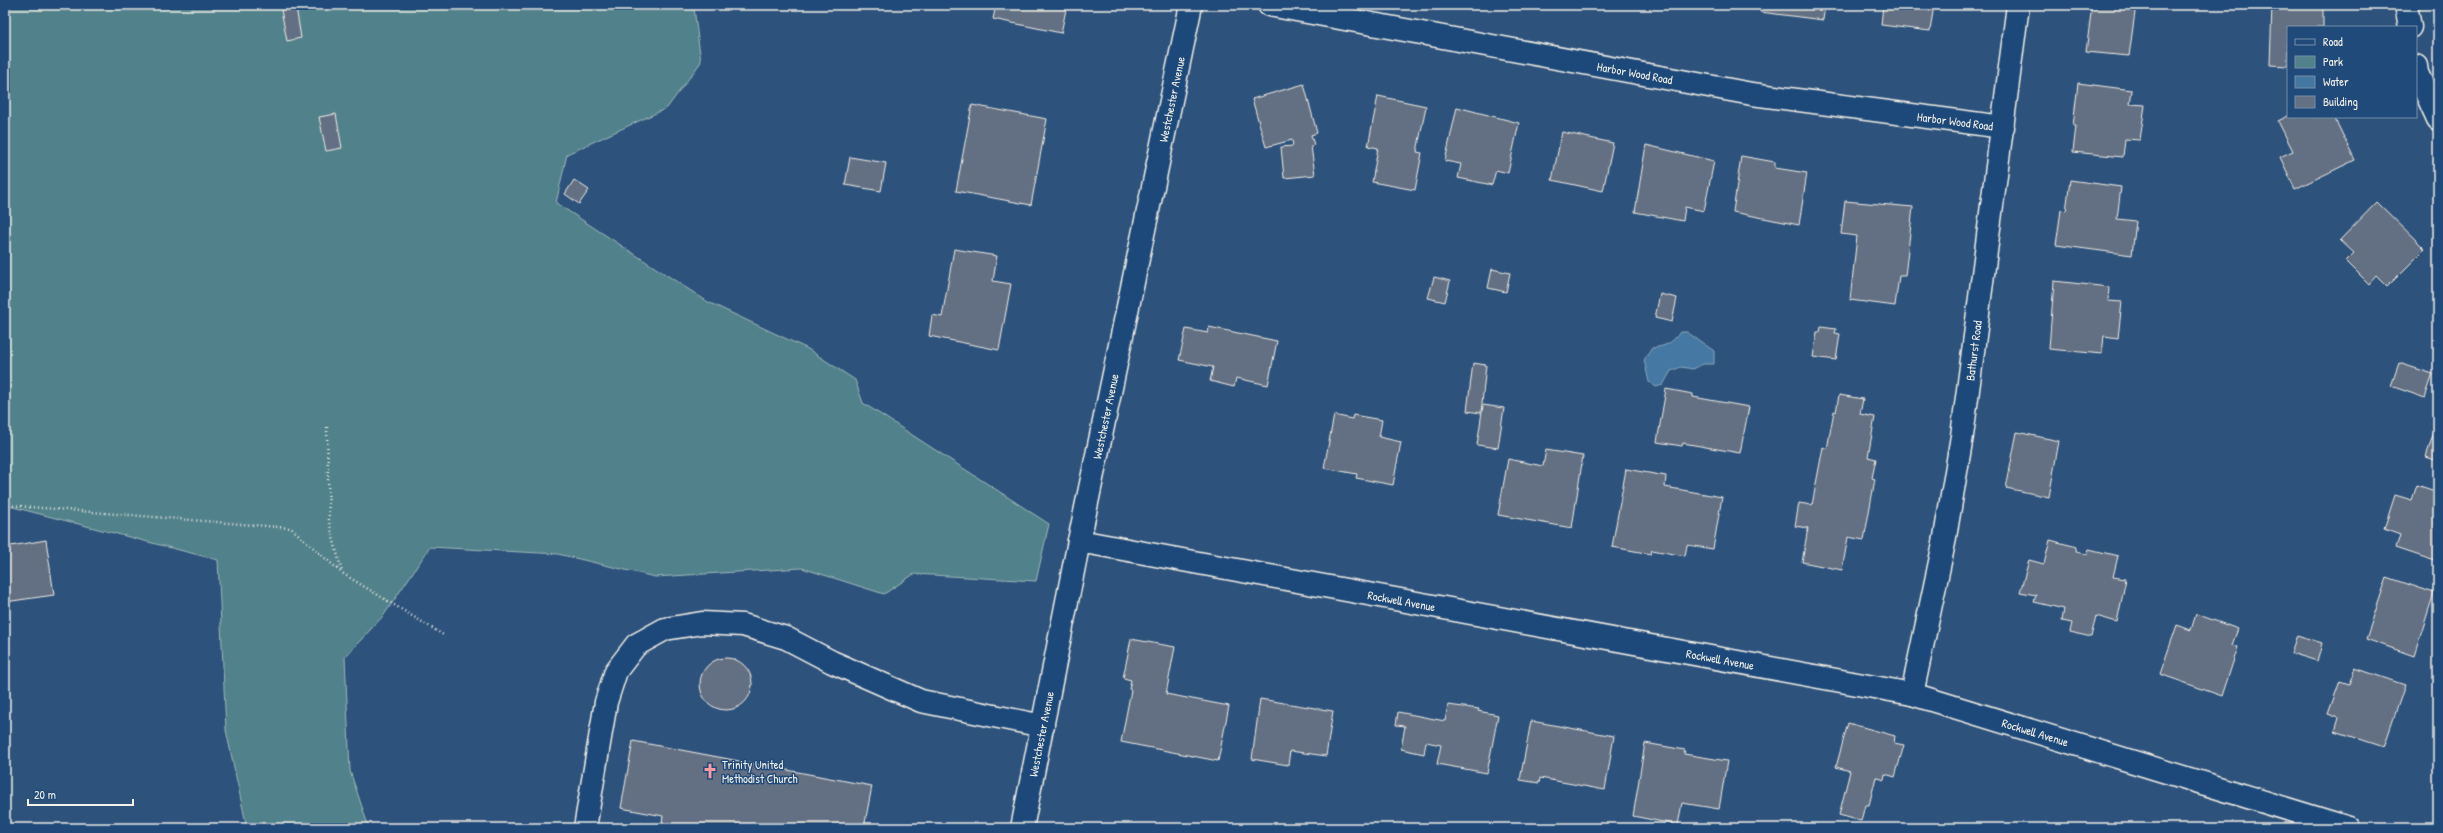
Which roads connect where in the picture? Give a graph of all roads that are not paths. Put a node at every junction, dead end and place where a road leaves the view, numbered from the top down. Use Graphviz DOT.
graph roads {
  1 [pos="1191,5"];
  2 [pos="1269,5"];
  3 [pos="2018,5"];
  4 [pos="2406,5"];
  5 [pos="2410,26"];
  6 [pos="2417,73"];
  7 [pos="2438,119"];
  8 [pos="2003,127"];
  9 [pos="1079,541"];
  10 [pos="1912,694"];
  11 [pos="1043,726"];
  12 [pos="585,828"];
  13 [pos="1022,828"];
  14 [pos="2349,828"];
  1 -- 9 [label="street, Westchester Avenue"];
  2 -- 8 [label="street, Harbor Wood Road"];
  3 -- 8 [label="street, Bathurst Road"];
  4 -- 5 [label="street"];
  6 -- 7 [label="street"];
  8 -- 10 [label="street, Bathurst Road"];
  9 -- 10 [label="street, Rockwell Avenue"];
  9 -- 11 [label="street, Westchester Avenue"];
  10 -- 14 [label="street, Rockwell Avenue"];
  11 -- 12 [label="street"];
  11 -- 13 [label="street, Westchester Avenue"];
}
